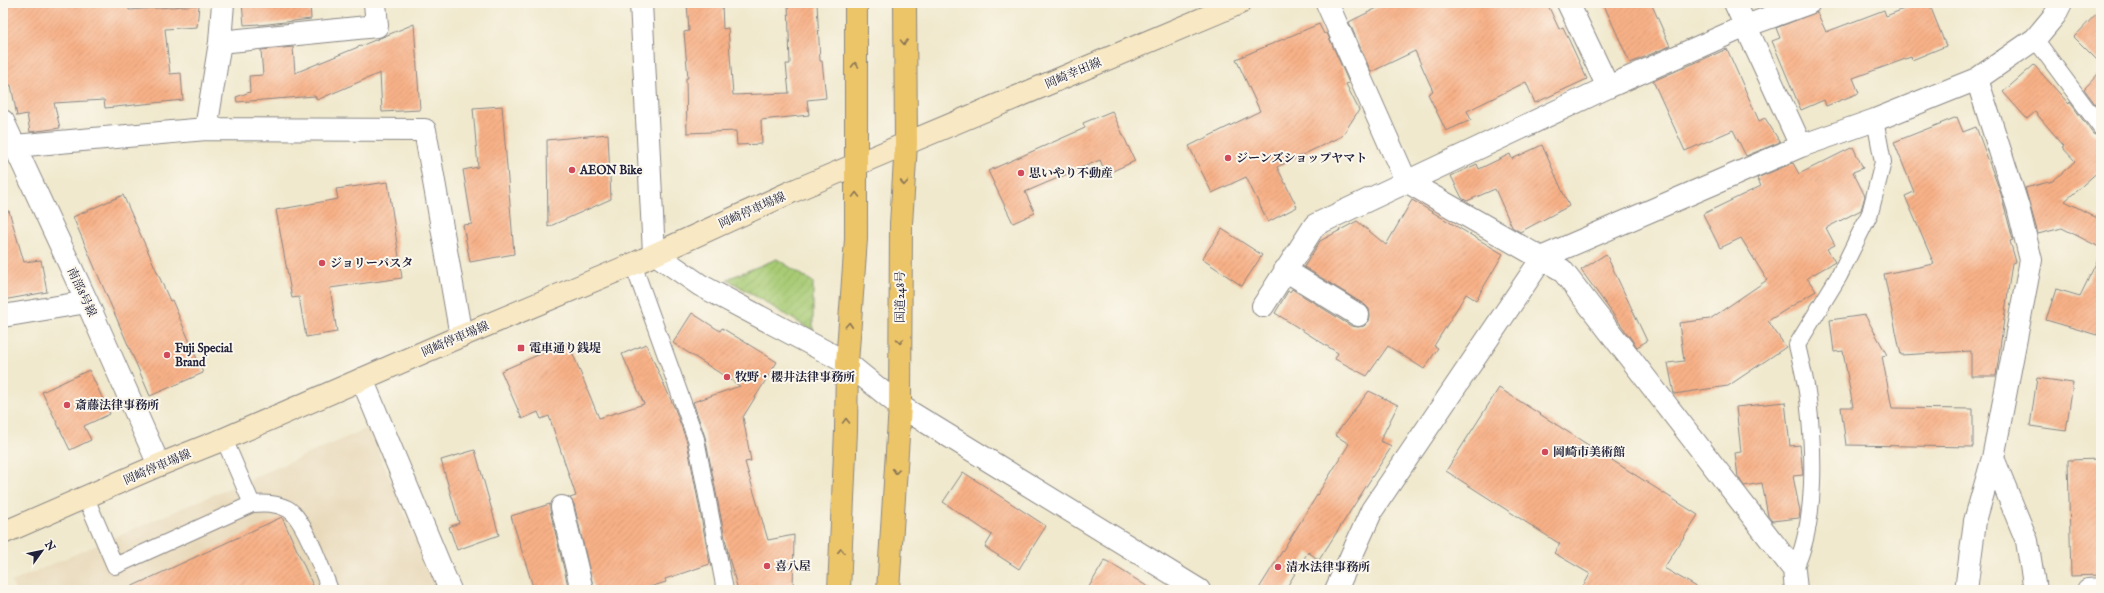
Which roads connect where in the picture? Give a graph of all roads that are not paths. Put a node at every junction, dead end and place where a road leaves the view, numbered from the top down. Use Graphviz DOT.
graph roads {
  1 [pos="224,3"];
  2 [pos="375,3"];
  3 [pos="641,3"];
  4 [pos="856,3"];
  5 [pos="905,3"];
  6 [pos="1240,3"];
  7 [pos="1327,3"];
  8 [pos="1568,3"];
  9 [pos="1735,3"];
  10 [pos="1809,3"];
  11 [pos="2062,3"];
  12 [pos="1746,26"];
  13 [pos="2035,39"];
  14 [pos="220,42"];
  15 [pos="1977,80"];
  16 [pos="1608,87"];
  17 [pos="1876,120"];
  18 [pos="3,121"];
  19 [pos="2101,128"];
  20 [pos="206,129"];
  21 [pos="906,144"];
  22 [pos="9,146"];
  23 [pos="1801,146"];
  24 [pos="856,167"];
  25 [pos="1406,181"];
  26 [pos="654,253"];
  27 [pos="1543,257"];
  28 [pos="633,264"];
  29 [pos="1285,270"];
  30 [pos="88,302"];
  31 [pos="1263,306"];
  32 [pos="1358,315"];
  33 [pos="3,316"];
  34 [pos="460,336"];
  35 [pos="847,364"];
  36 [pos="362,379"];
  37 [pos="900,406"];
  38 [pos="224,439"];
  39 [pos="1993,458"];
  40 [pos="159,465"];
  41 [pos="86,498"];
  42 [pos="252,504"];
  43 [pos="562,507"];
  44 [pos="3,533"];
  45 [pos="1795,580"];
  46 [pos="2101,589"];
  47 [pos="330,590"];
  48 [pos="450,590"];
  49 [pos="582,590"];
  50 [pos="725,590"];
  51 [pos="839,590"];
  52 [pos="888,590"];
  53 [pos="1199,590"];
  54 [pos="1336,590"];
  55 [pos="1966,590"];
  56 [pos="2035,590"];
  57 [pos="2088,590"];
  1 -- 14 [label="street"];
  2 -- 14 [label="street"];
  3 -- 26 [label="street"];
  24 -- 4 [label="highway, one-way"];
  5 -- 21 [label="highway, 国道248号, one-way"];
  6 -- 21 [label="main road, 岡崎幸田線"];
  7 -- 25 [label="street"];
  8 -- 16 [label="street"];
  9 -- 12 [label="street"];
  10 -- 12 [label="street"];
  11 -- 13 [label="street"];
  12 -- 16 [label="street"];
  12 -- 23 [label="street"];
  13 -- 15 [label="street"];
  13 -- 19 [label="lane"];
  14 -- 20 [label="street"];
  15 -- 17 [label="street"];
  15 -- 39 [label="street"];
  16 -- 25 [label="street"];
  17 -- 23 [label="street"];
  17 -- 45 [label="lane"];
  18 -- 22 [label="street, 南部8号線"];
  20 -- 22 [label="street"];
  20 -- 34 [label="street"];
  21 -- 24 [label="main road, 岡崎停車場線"];
  21 -- 37 [label="highway, 国道248号, one-way"];
  22 -- 30 [label="street, 南部8号線"];
  23 -- 27 [label="street"];
  24 -- 26 [label="main road, 岡崎停車場線"];
  35 -- 24 [label="highway, one-way"];
  25 -- 27 [label="street"];
  25 -- 29 [label="street"];
  26 -- 28 [label="main road, 岡崎停車場線"];
  26 -- 35 [label="street"];
  27 -- 45 [label="street"];
  27 -- 54 [label="street"];
  28 -- 34 [label="main road, 岡崎停車場線"];
  28 -- 50 [label="lane"];
  29 -- 31 [label="street"];
  29 -- 32 [label="street"];
  30 -- 33 [label="street"];
  30 -- 40 [label="street, 南部8号線"];
  34 -- 36 [label="main road, 岡崎停車場線"];
  35 -- 37 [label="street"];
  51 -- 35 [label="highway, one-way"];
  36 -- 38 [label="main road, 岡崎停車場線"];
  36 -- 48 [label="street"];
  37 -- 52 [label="highway, 国道248号, one-way"];
  37 -- 53 [label="street"];
  38 -- 40 [label="main road, 岡崎停車場線"];
  38 -- 42 [label="lane"];
  39 -- 55 [label="street"];
  39 -- 56 [label="street"];
  40 -- 41 [label="main road, 岡崎停車場線"];
  41 -- 42 [label="lane"];
  41 -- 44 [label="main road, 岡崎停車場線"];
  42 -- 47 [label="lane"];
  43 -- 49 [label="street"];
  46 -- 57 [label="street"];
}
